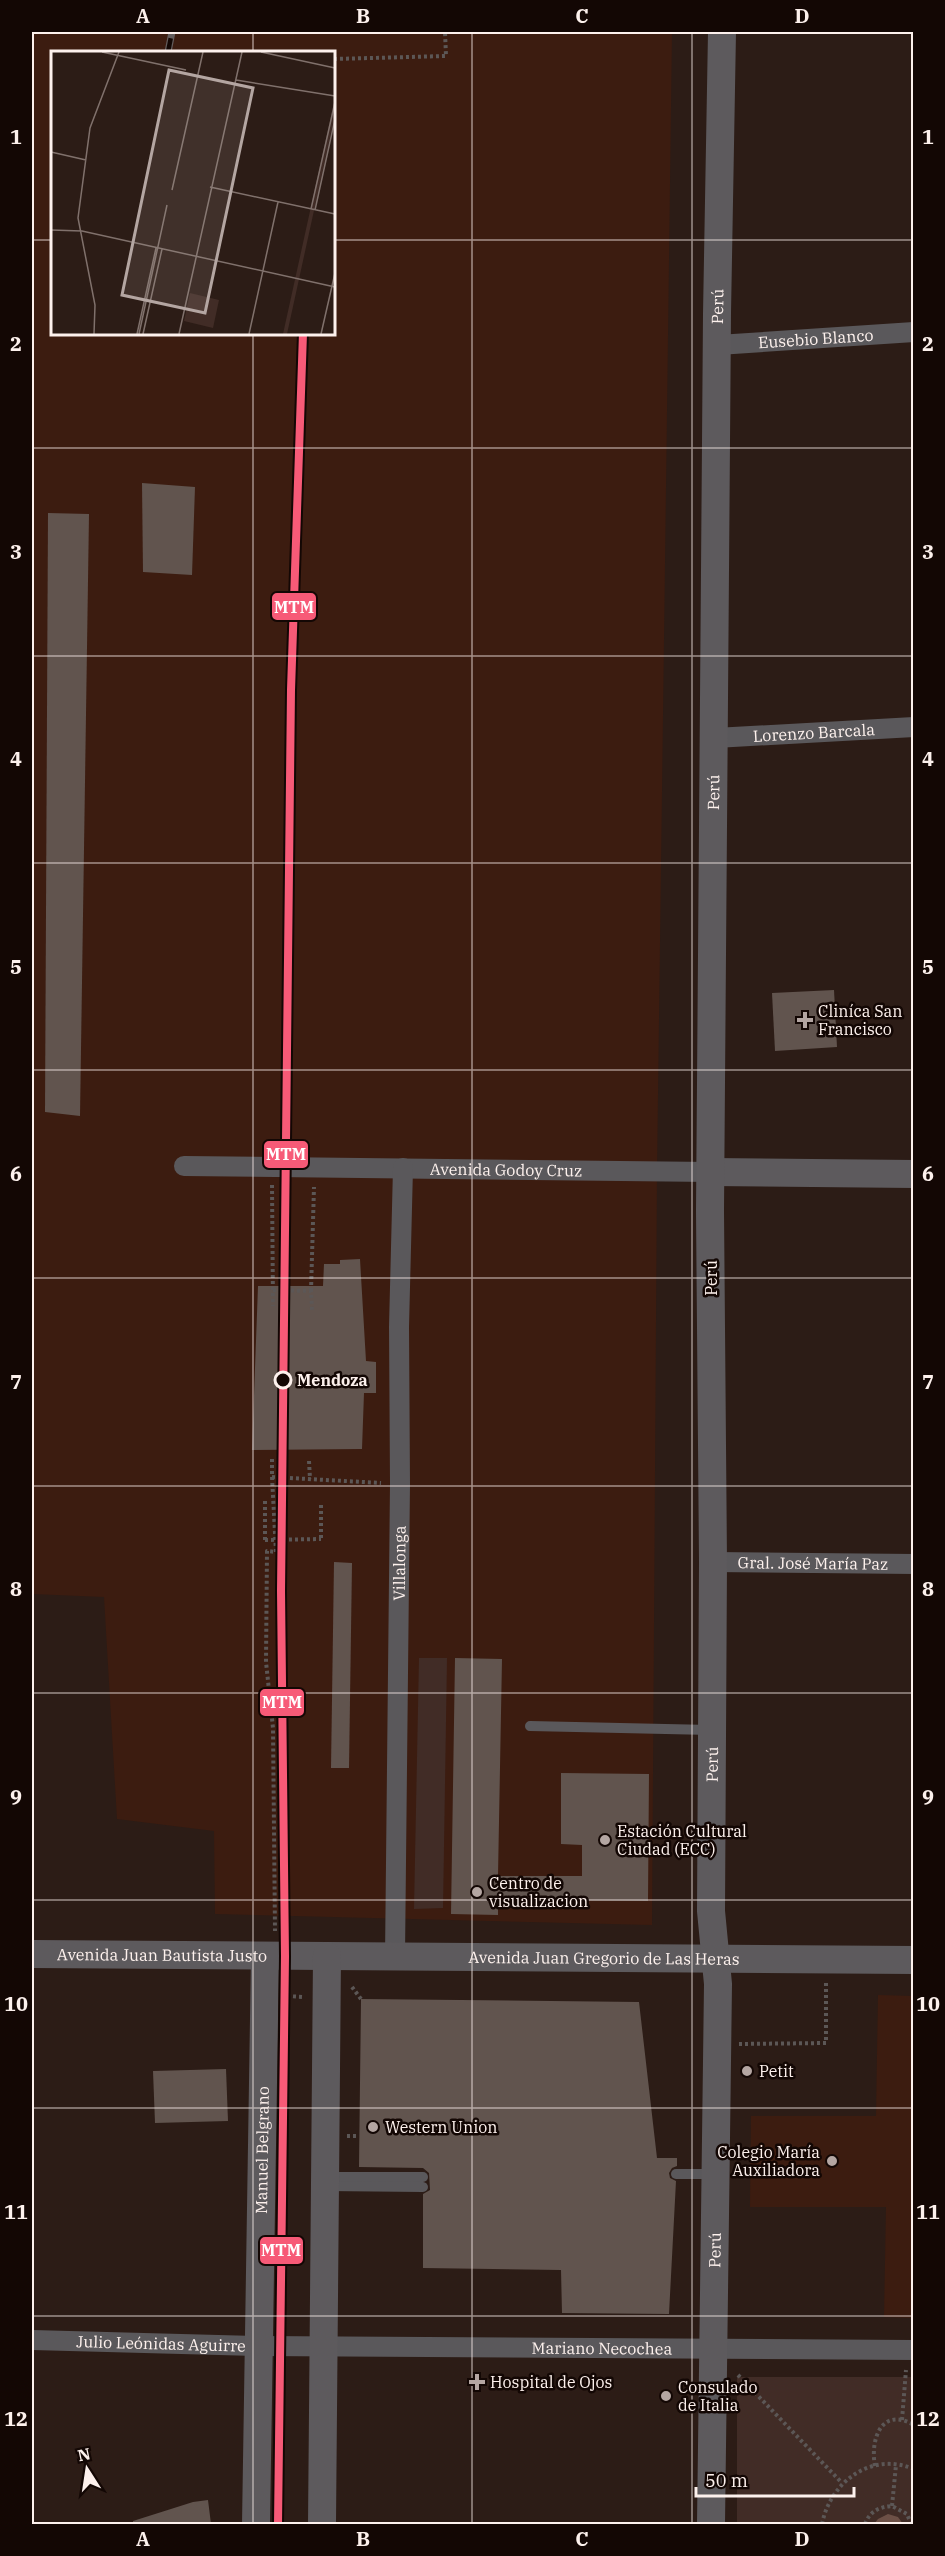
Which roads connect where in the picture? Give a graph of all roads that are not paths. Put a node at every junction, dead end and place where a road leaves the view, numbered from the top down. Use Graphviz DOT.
graph roads {
  1 [pos="722,32"];
  2 [pos="914,333"];
  3 [pos="718,345"];
  4 [pos="914,727"];
  5 [pos="715,738"];
  6 [pos="184,1166"];
  7 [pos="403,1168"];
  8 [pos="711,1172"];
  9 [pos="914,1174"];
  10 [pos="713,1563"];
  11 [pos="914,1564"];
  12 [pos="530,1726"];
  13 [pos="711,1730"];
  14 [pos="32,1954"];
  15 [pos="278,1956"];
  16 [pos="327,1956"];
  17 [pos="395,1957"];
  18 [pos="717,1959"];
  19 [pos="914,1960"];
  20 [pos="676,2174"];
  21 [pos="715,2174"];
  22 [pos="325,2182"];
  23 [pos="423,2182"];
  24 [pos="32,2340"];
  25 [pos="258,2346"];
  26 [pos="290,2346"];
  27 [pos="323,2346"];
  28 [pos="712,2349"];
  29 [pos="911,2350"];
  30 [pos="256,2524"];
  31 [pos="322,2524"];
  32 [pos="711,2524"];
  1 -- 3 [label="main road, Perú"];
  2 -- 3 [label="street, Eusebio Blanco"];
  3 -- 5 [label="main road, Perú"];
  4 -- 5 [label="street, Lorenzo Barcala"];
  5 -- 8 [label="main road, Perú"];
  6 -- 7 [label="street, Avenida Godoy Cruz"];
  7 -- 8 [label="street, Avenida Godoy Cruz"];
  7 -- 17 [label="street, Villalonga"];
  8 -- 9 [label="main road"];
  8 -- 10 [label="main road, Perú"];
  10 -- 11 [label="street, Gral. José María Paz"];
  10 -- 13 [label="main road, Perú"];
  12 -- 13 [label="lane"];
  13 -- 18 [label="main road, Perú"];
  14 -- 15 [label="main road, Avenida Juan Bautista Justo"];
  15 -- 16 [label="main road, Avenida Juan Gregorio de Las Heras"];
  15 -- 25 [label="main road, Manuel Belgrano"];
  16 -- 17 [label="main road, Avenida Juan Gregorio de Las Heras"];
  16 -- 22 [label="main road"];
  17 -- 18 [label="main road, Avenida Juan Gregorio de Las Heras"];
  18 -- 19 [label="main road, Avenida Juan Gregorio de Las Heras"];
  18 -- 21 [label="main road, Perú"];
  20 -- 21 [label="lane"];
  21 -- 28 [label="main road, Perú"];
  22 -- 23 [label="lane"];
  22 -- 27 [label="main road"];
  24 -- 25 [label="street, Julio Leónidas Aguirre"];
  25 -- 26 [label="street, Julio Leónidas Aguirre"];
  25 -- 30 [label="main road, Manuel Belgrano"];
  26 -- 27 [label="street, Mariano Necochea"];
  27 -- 28 [label="street, Mariano Necochea"];
  27 -- 31 [label="main road"];
  28 -- 29 [label="street, Mariano Necochea"];
  28 -- 32 [label="main road, Perú"];
}
